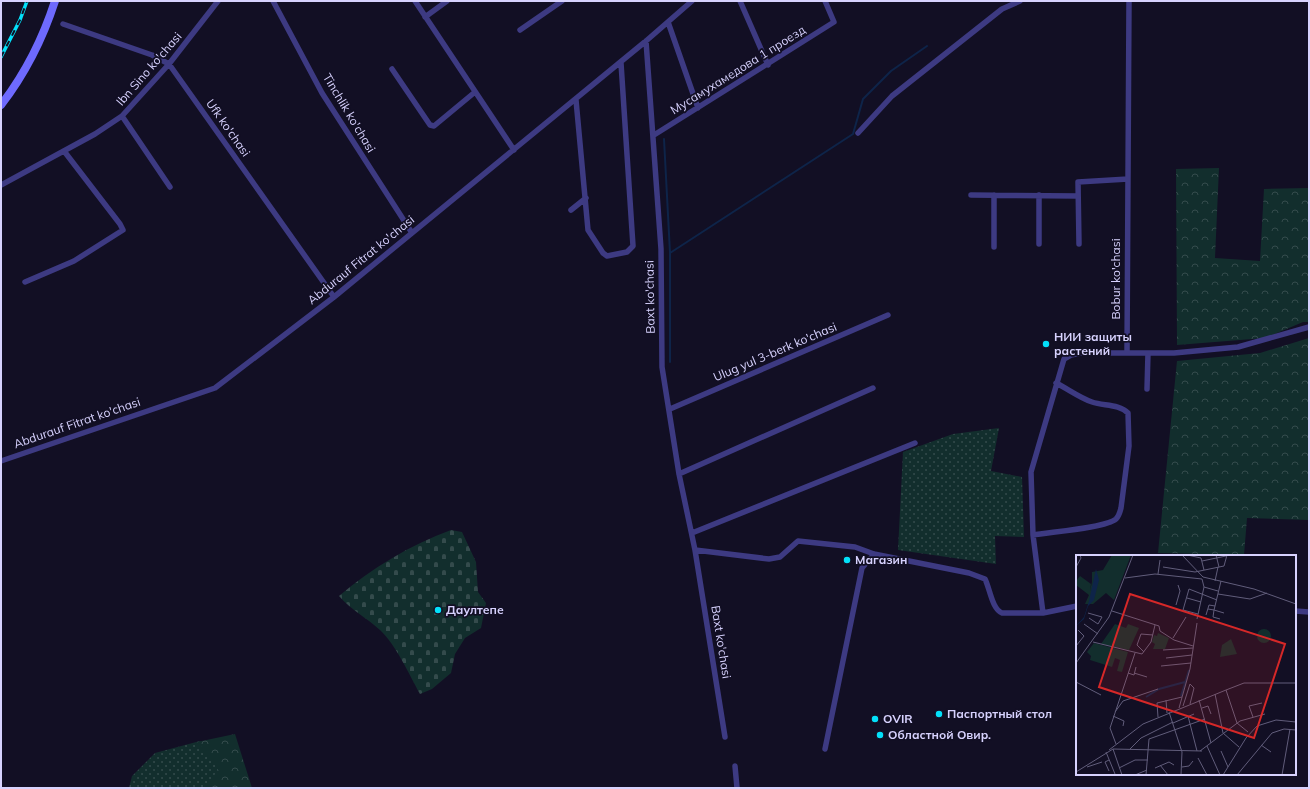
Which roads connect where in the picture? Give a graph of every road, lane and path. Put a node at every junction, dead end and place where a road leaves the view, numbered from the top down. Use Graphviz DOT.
graph roads {
  1 [pos="54,1"];
  2 [pos="218,1"];
  3 [pos="273,1"];
  4 [pos="415,1"];
  5 [pos="447,1"];
  6 [pos="560,1"];
  7 [pos="692,1"];
  8 [pos="740,1"];
  9 [pos="825,1"];
  10 [pos="1020,1"];
  11 [pos="1129,1"];
  12 [pos="425,18"];
  13 [pos="668,22"];
  14 [pos="63,24"];
  15 [pos="520,30"];
  16 [pos="646,41"];
  17 [pos="621,63"];
  18 [pos="169,64"];
  19 [pos="768,65"];
  20 [pos="392,69"];
  21 [pos="475,92"];
  22 [pos="576,100"];
  23 [pos="1,101"];
  24 [pos="1,105"];
  25 [pos="698,108"];
  26 [pos="122,116"];
  27 [pos="858,133"];
  28 [pos="654,135"];
  29 [pos="514,150"];
  30 [pos="64,151"];
  31 [pos="1128,179"];
  32 [pos="1,185"];
  33 [pos="170,187"];
  34 [pos="971,195"];
  35 [pos="994,195"];
  36 [pos="1039,195"];
  37 [pos="1078,196"];
  38 [pos="586,198"];
  39 [pos="571,210"];
  40 [pos="412,233"];
  41 [pos="1039,244"];
  42 [pos="1079,244"];
  43 [pos="994,247"];
  44 [pos="24,282"];
  45 [pos="334,297"];
  46 [pos="888,314"];
  47 [pos="1309,327"];
  48 [pos="1126,353"];
  49 [pos="1148,353"];
  50 [pos="1056,383"];
  51 [pos="873,388"];
  52 [pos="1147,389"];
  53 [pos="670,409"];
  54 [pos="915,443"];
  55 [pos="1,460"];
  56 [pos="679,474"];
  57 [pos="692,533"];
  58 [pos="1033,535"];
  59 [pos="695,550"];
  60 [pos="874,554"];
  61 [pos="1076,606"];
  62 [pos="1296,611"];
  63 [pos="1309,612"];
  64 [pos="1043,613"];
  65 [pos="725,737"];
  66 [pos="825,749"];
  67 [pos="735,766"];
  68 [pos="737,788"];
  1 -- 23 [label="main road"];
  1 -- 24 [label="main road"];
  2 -- 18 [label="street, Ibn Sino ko'chasi"];
  3 -- 40 [label="street, Tinchlik ko'chasi"];
  4 -- 12 [label="street"];
  5 -- 12 [label="street"];
  6 -- 15 [label="street"];
  7 -- 13 [label="street, Abdurauf Fitrat ko'chasi"];
  8 -- 19 [label="street"];
  9 -- 19 [label="street, Мусамухамедова 1 проезд"];
  10 -- 27 [label="street"];
  11 -- 31 [label="street, Bobur ko'chasi"];
  12 -- 21 [label="street"];
  13 -- 16 [label="street, Abdurauf Fitrat ko'chasi"];
  13 -- 25 [label="street"];
  14 -- 18 [label="street, Ufk ko'chasi"];
  16 -- 17 [label="street, Abdurauf Fitrat ko'chasi"];
  16 -- 28 [label="street, Baxt ko'chasi"];
  17 -- 22 [label="street, Abdurauf Fitrat ko'chasi"];
  17 -- 38 [label="street"];
  18 -- 26 [label="street, Ibn Sino ko'chasi"];
  18 -- 45 [label="street, Ufk ko'chasi"];
  19 -- 25 [label="street, Мусамухамедова 1 проезд"];
  20 -- 21 [label="street"];
  21 -- 29 [label="street"];
  22 -- 29 [label="street, Abdurauf Fitrat ko'chasi"];
  22 -- 38 [label="street"];
  25 -- 28 [label="street, Мусамухамедова 1 проезд"];
  26 -- 30 [label="street, Ibn Sino ko'chasi"];
  26 -- 33 [label="street"];
  28 -- 53 [label="street, Baxt ko'chasi"];
  29 -- 40 [label="street, Abdurauf Fitrat ko'chasi"];
  30 -- 32 [label="street, Ibn Sino ko'chasi"];
  30 -- 44 [label="street"];
  31 -- 37 [label="street"];
  31 -- 48 [label="street, Bobur ko'chasi"];
  34 -- 35 [label="street"];
  35 -- 36 [label="street"];
  35 -- 43 [label="street"];
  36 -- 37 [label="street"];
  36 -- 41 [label="street"];
  37 -- 42 [label="street"];
  38 -- 39 [label="street"];
  40 -- 45 [label="street, Abdurauf Fitrat ko'chasi"];
  45 -- 55 [label="street, Abdurauf Fitrat ko'chasi"];
  46 -- 53 [label="street, Ulug yul 3-berk ko'chasi"];
  47 -- 49 [label="street"];
  48 -- 49 [label="street"];
  48 -- 50 [label="street"];
  49 -- 52 [label="street"];
  50 -- 58 [label="street"];
  50 -- 58 [label="street"];
  51 -- 56 [label="street"];
  53 -- 56 [label="street, Baxt ko'chasi"];
  54 -- 57 [label="street"];
  56 -- 57 [label="street, Baxt ko'chasi"];
  57 -- 59 [label="street, Baxt ko'chasi"];
  58 -- 64 [label="street"];
  59 -- 60 [label="street"];
  59 -- 65 [label="street, Baxt ko'chasi"];
  60 -- 64 [label="street"];
  60 -- 66 [label="street"];
  61 -- 64 [label="street"];
  62 -- 63 [label="street"];
  67 -- 68 [label="street"];
}
